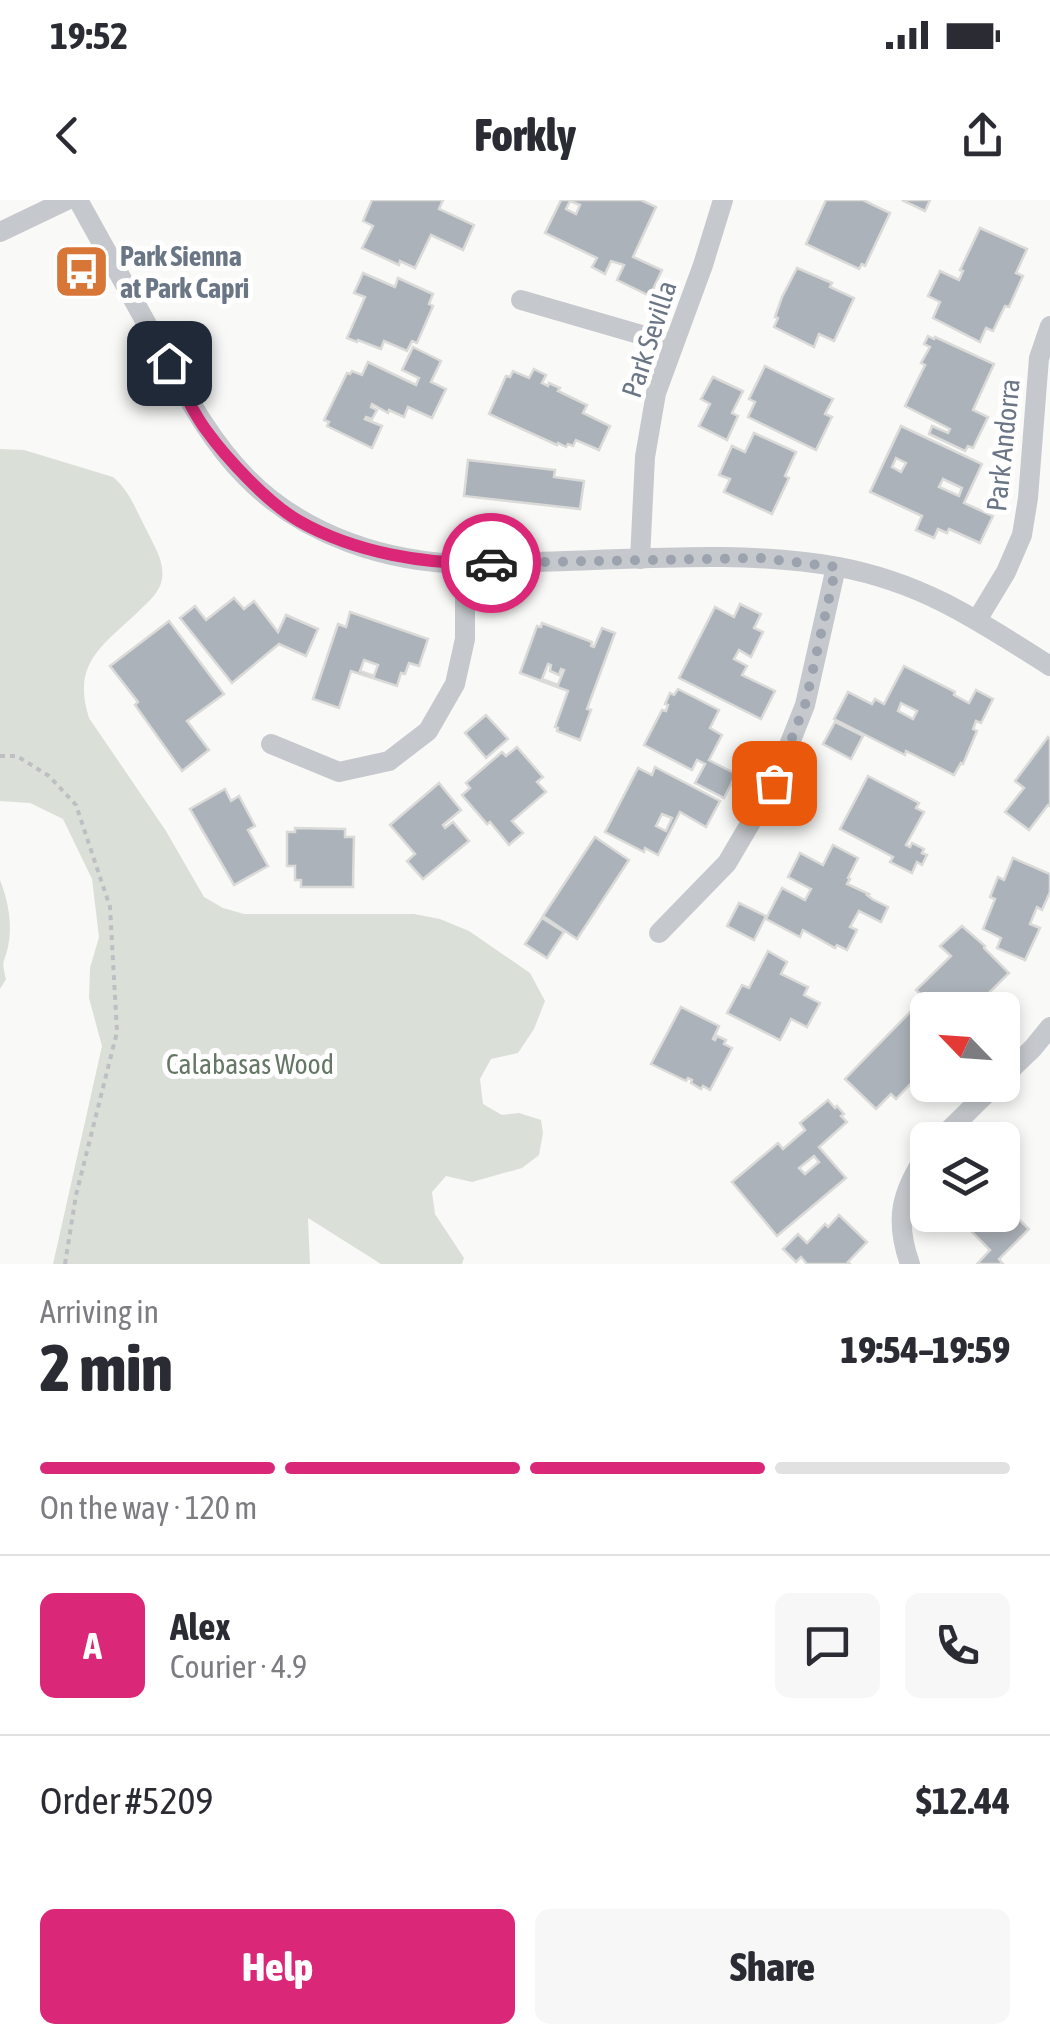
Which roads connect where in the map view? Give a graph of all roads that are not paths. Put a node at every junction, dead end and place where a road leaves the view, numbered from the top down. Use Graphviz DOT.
graph roads {
  1 [pos="66,200"];
  2 [pos="78,200"];
  3 [pos="723,200"];
  4 [pos="0,232"];
  5 [pos="522,300"];
  6 [pos="1050,326"];
  7 [pos="673,344"];
  8 [pos="640,559"];
  9 [pos="465,564"];
  10 [pos="836,567"];
  11 [pos="977,620"];
  12 [pos="1050,666"];
  13 [pos="271,744"];
  14 [pos="659,933"];
  15 [pos="1050,1027"];
  16 [pos="1020,1061"];
  17 [pos="977,1102"];
  18 [pos="957,1122"];
  19 [pos="910,1182"];
  20 [pos="910,1264"];
  1 -- 4 [label="street"];
  2 -- 9 [label="street"];
  3 -- 7 [label="street, Park Sevilla"];
  5 -- 7 [label="street"];
  6 -- 11 [label="street, Park Andorra"];
  7 -- 8 [label="street, Park Sevilla"];
  8 -- 9 [label="street"];
  8 -- 10 [label="street"];
  9 -- 13 [label="street"];
  10 -- 11 [label="street"];
  10 -- 14 [label="street"];
  11 -- 12 [label="street"];
  15 -- 16 [label="street"];
  17 -- 18 [label="street"];
  19 -- 20 [label="street"];
}
